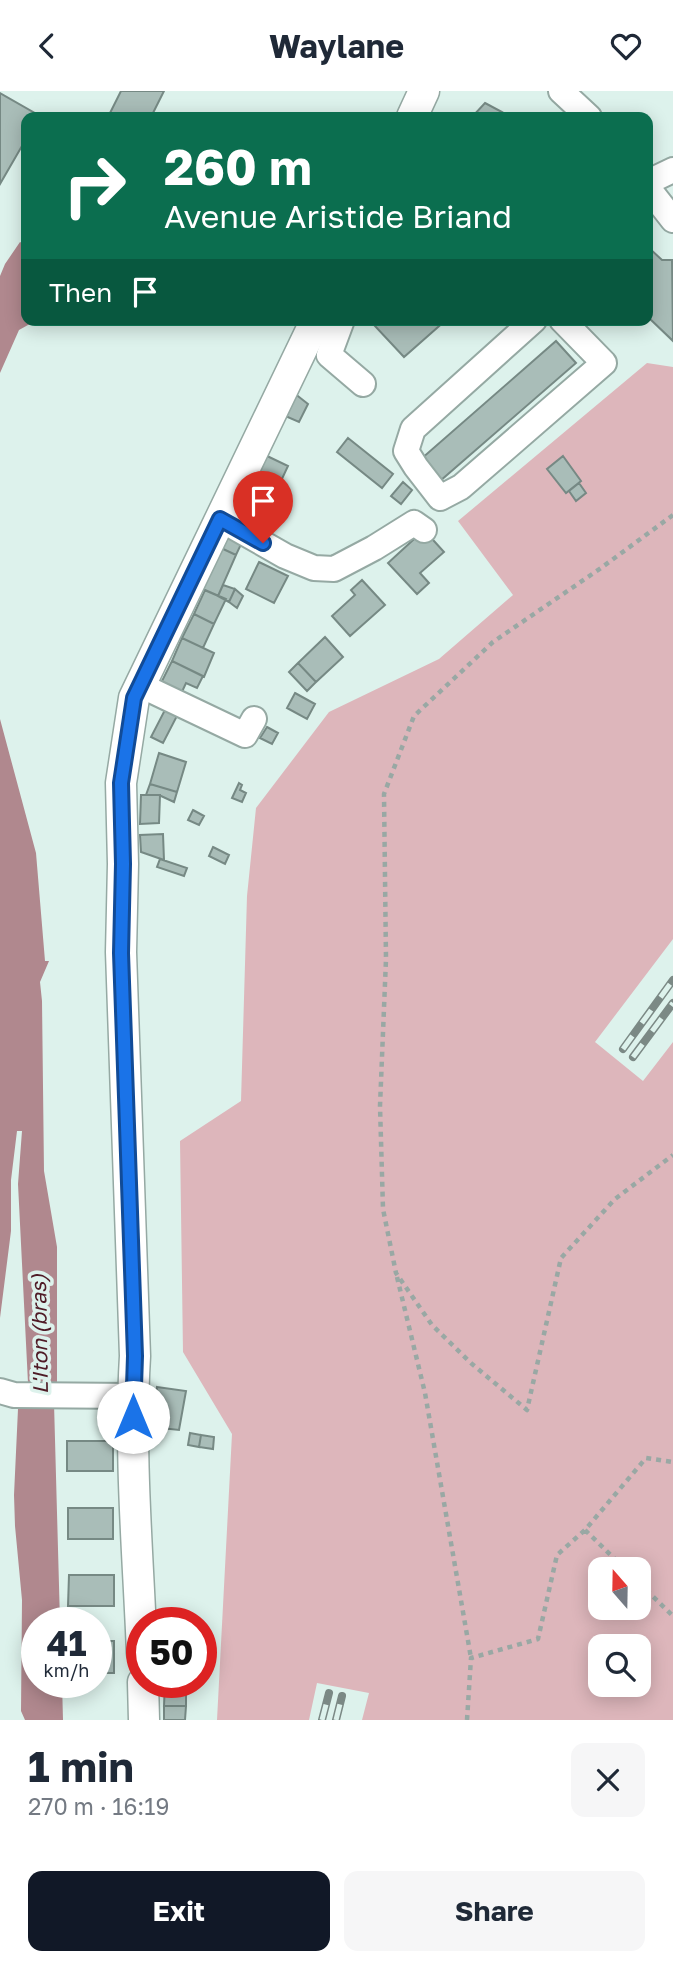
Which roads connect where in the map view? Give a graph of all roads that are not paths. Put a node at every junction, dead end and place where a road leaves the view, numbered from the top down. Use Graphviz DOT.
graph roads {
  1 [pos="561,91"];
  2 [pos="584,112"];
  3 [pos="673,170"];
  4 [pos="653,180"];
  5 [pos="653,194"];
  6 [pos="673,220"];
  7 [pos="313,326"];
  8 [pos="340,326"];
  9 [pos="527,326"];
  10 [pos="568,326"];
  11 [pos="363,384"];
  12 [pos="220,519"];
  13 [pos="424,530"];
  14 [pos="140,685"];
  15 [pos="254,719"];
  16 [pos="7,1393"];
  17 [pos="132,1396"];
  18 [pos="140,1607"];
  19 [pos="143,1698"];
  20 [pos="144,1720"];
  1 -- 2 [label="street"];
  3 -- 4 [label="street"];
  5 -- 6 [label="street"];
  7 -- 12 [label="main road"];
  8 -- 11 [label="street"];
  9 -- 10 [label="street"];
  12 -- 13 [label="street"];
  12 -- 14 [label="main road"];
  14 -- 15 [label="street"];
  14 -- 17 [label="main road"];
  16 -- 17 [label="street"];
  17 -- 18 [label="main road"];
  19 -- 20 [label="main road"];
}
